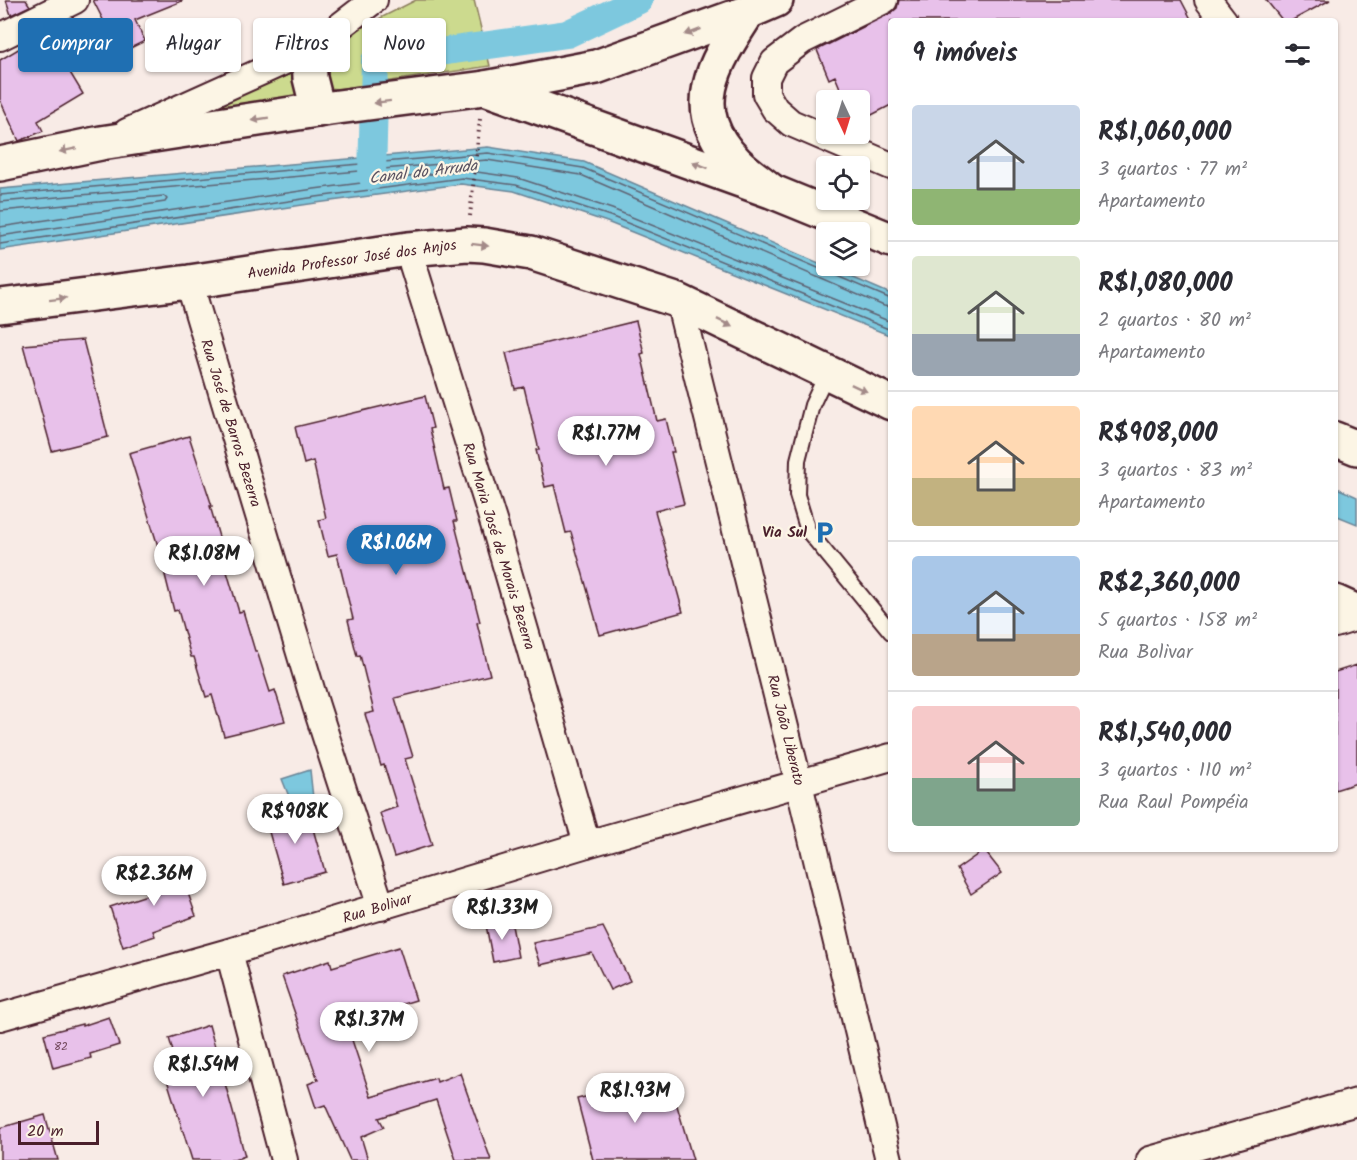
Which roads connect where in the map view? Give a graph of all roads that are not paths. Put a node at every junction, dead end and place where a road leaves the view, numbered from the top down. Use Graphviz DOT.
graph roads {
  1 [pos="75,0"];
  2 [pos="374,0"];
  3 [pos="885,0"];
  4 [pos="1208,0"];
  5 [pos="762,6"];
  6 [pos="350,18"];
  7 [pos="1222,18"];
  8 [pos="0,37"];
  9 [pos="260,72"];
  10 [pos="310,72"];
  11 [pos="485,88"];
  12 [pos="324,109"];
  13 [pos="101,143"];
  14 [pos="0,164"];
  15 [pos="888,165"];
  16 [pos="771,190"];
  17 [pos="888,239"];
  18 [pos="408,249"];
  19 [pos="189,282"];
  20 [pos="679,301"];
  21 [pos="0,306"];
  22 [pos="827,373"];
  23 [pos="888,402"];
  24 [pos="1338,439"];
  25 [pos="1357,448"];
  26 [pos="1338,603"];
  27 [pos="1357,612"];
  28 [pos="1357,617"];
  29 [pos="1338,623"];
  30 [pos="888,628"];
  31 [pos="888,758"];
  32 [pos="799,784"];
  33 [pos="587,844"];
  34 [pos="381,907"];
  35 [pos="229,952"];
  36 [pos="0,1017"];
  37 [pos="1357,1102"];
  38 [pos="1159,1159"];
  39 [pos="284,1160"];
  40 [pos="889,1160"];
  1 -- 8 [label="street"];
  2 -- 6 [label="street"];
  3 -- 15 [label="street"];
  4 -- 7 [label="street"];
  5 -- 11 [label="main road, one-way"];
  5 -- 16 [label="main road"];
  9 -- 13 [label="street"];
  10 -- 12 [label="main road"];
  11 -- 12 [label="main road, one-way"];
  16 -- 11 [label="main road, one-way"];
  12 -- 13 [label="main road, one-way"];
  13 -- 14 [label="main road, one-way"];
  16 -- 17 [label="main road"];
  18 -- 19 [label="main road, Avenida Professor José dos Anjos"];
  18 -- 20 [label="main road, Avenida Professor José dos Anjos, one-way"];
  18 -- 33 [label="street, Rua Maria José de Morais Bezerra"];
  21 -- 19 [label="main road, Avenida Professor José dos Anjos, one-way"];
  19 -- 34 [label="street, Rua José de Barros Bezerra"];
  20 -- 22 [label="main road, Avenida Professor José dos Anjos, one-way"];
  20 -- 32 [label="street, Rua João Liberato"];
  22 -- 23 [label="main road, Avenida Professor José dos Anjos, one-way"];
  22 -- 30 [label="lane"];
  24 -- 25 [label="main road"];
  26 -- 27 [label="main road"];
  28 -- 29 [label="street"];
  31 -- 32 [label="street, Rua Bolivar"];
  32 -- 33 [label="street, Rua Bolivar"];
  32 -- 40 [label="street, Rua João Liberato"];
  33 -- 34 [label="street, Rua Bolivar"];
  34 -- 35 [label="street, Rua Bolivar"];
  35 -- 36 [label="street, Rua Bolivar"];
  35 -- 39 [label="street"];
  37 -- 38 [label="street"];
}
